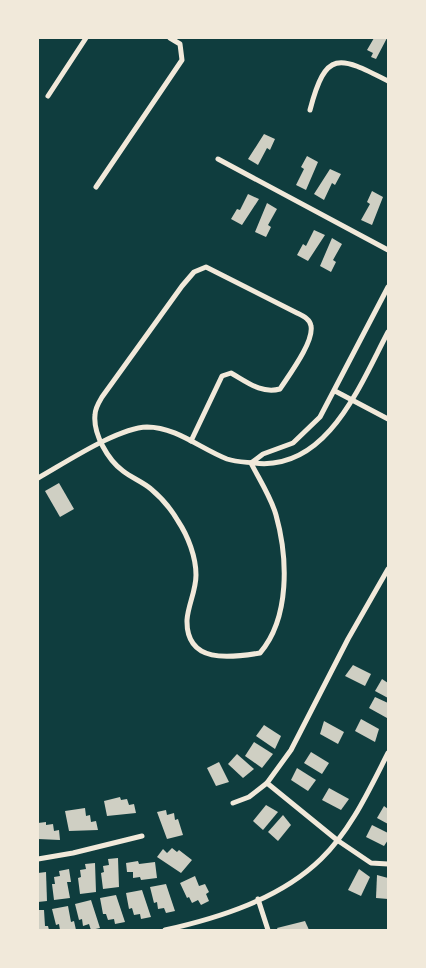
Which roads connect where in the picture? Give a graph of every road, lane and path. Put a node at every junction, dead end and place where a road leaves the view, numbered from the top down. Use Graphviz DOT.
graph roads {
  1 [pos="86,38"];
  2 [pos="170,38"];
  3 [pos="388,81"];
  4 [pos="48,96"];
  5 [pos="310,110"];
  6 [pos="218,159"];
  7 [pos="96,187"];
  8 [pos="388,250"];
  9 [pos="388,288"];
  10 [pos="388,332"];
  11 [pos="335,391"];
  12 [pos="352,400"];
  13 [pos="388,419"];
  14 [pos="191,441"];
  15 [pos="102,443"];
  16 [pos="251,463"];
  17 [pos="38,478"];
  18 [pos="388,568"];
  19 [pos="388,753"];
  20 [pos="267,784"];
  21 [pos="233,803"];
  22 [pos="142,836"];
  23 [pos="337,840"];
  24 [pos="38,859"];
  25 [pos="388,864"];
  26 [pos="258,899"];
  27 [pos="181,929"];
  28 [pos="165,930"];
  29 [pos="268,930"];
  1 -- 4 [label="street"];
  2 -- 7 [label="street"];
  3 -- 5 [label="street"];
  6 -- 8 [label="street"];
  9 -- 11 [label="street"];
  10 -- 12 [label="street"];
  11 -- 12 [label="street"];
  11 -- 16 [label="street"];
  12 -- 13 [label="street"];
  12 -- 16 [label="street"];
  14 -- 15 [label="street"];
  14 -- 15 [label="street"];
  14 -- 16 [label="street"];
  15 -- 16 [label="street"];
  15 -- 17 [label="street"];
  18 -- 20 [label="street"];
  19 -- 23 [label="street"];
  20 -- 21 [label="street"];
  20 -- 23 [label="street"];
  22 -- 24 [label="street"];
  23 -- 25 [label="street"];
  23 -- 26 [label="street"];
  26 -- 27 [label="street"];
  26 -- 29 [label="street"];
  27 -- 28 [label="street"];
}
